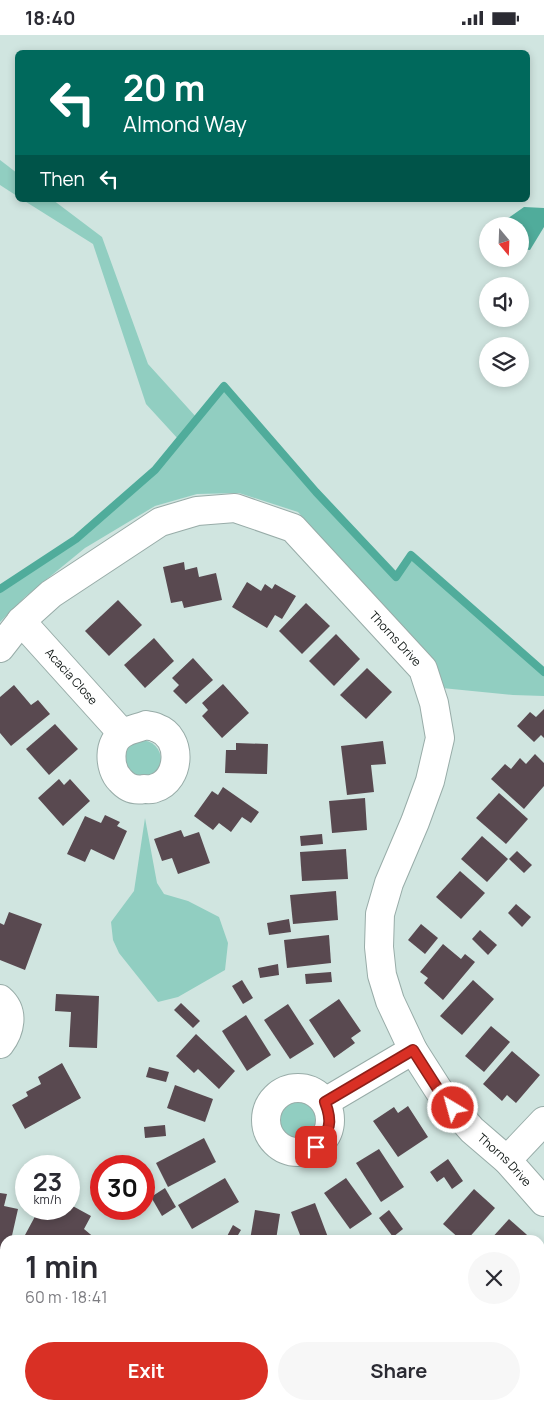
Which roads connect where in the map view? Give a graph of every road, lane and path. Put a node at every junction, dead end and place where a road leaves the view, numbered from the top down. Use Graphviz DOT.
graph roads {
  1 [pos="20,621"];
  2 [pos="0,648"];
  3 [pos="122,733"];
  4 [pos="0,999"];
  5 [pos="0,1044"];
  6 [pos="413,1050"];
  7 [pos="325,1102"];
  8 [pos="544,1121"];
  9 [pos="507,1160"];
  10 [pos="544,1202"];
  1 -- 2 [label="street, Thorns Drive"];
  1 -- 3 [label="street, Acacia Close"];
  1 -- 6 [label="street, Thorns Drive"];
  4 -- 5 [label="street"];
  6 -- 7 [label="street"];
  6 -- 9 [label="street, Thorns Drive"];
  8 -- 9 [label="street"];
  9 -- 10 [label="street, Thorns Drive"];
}
